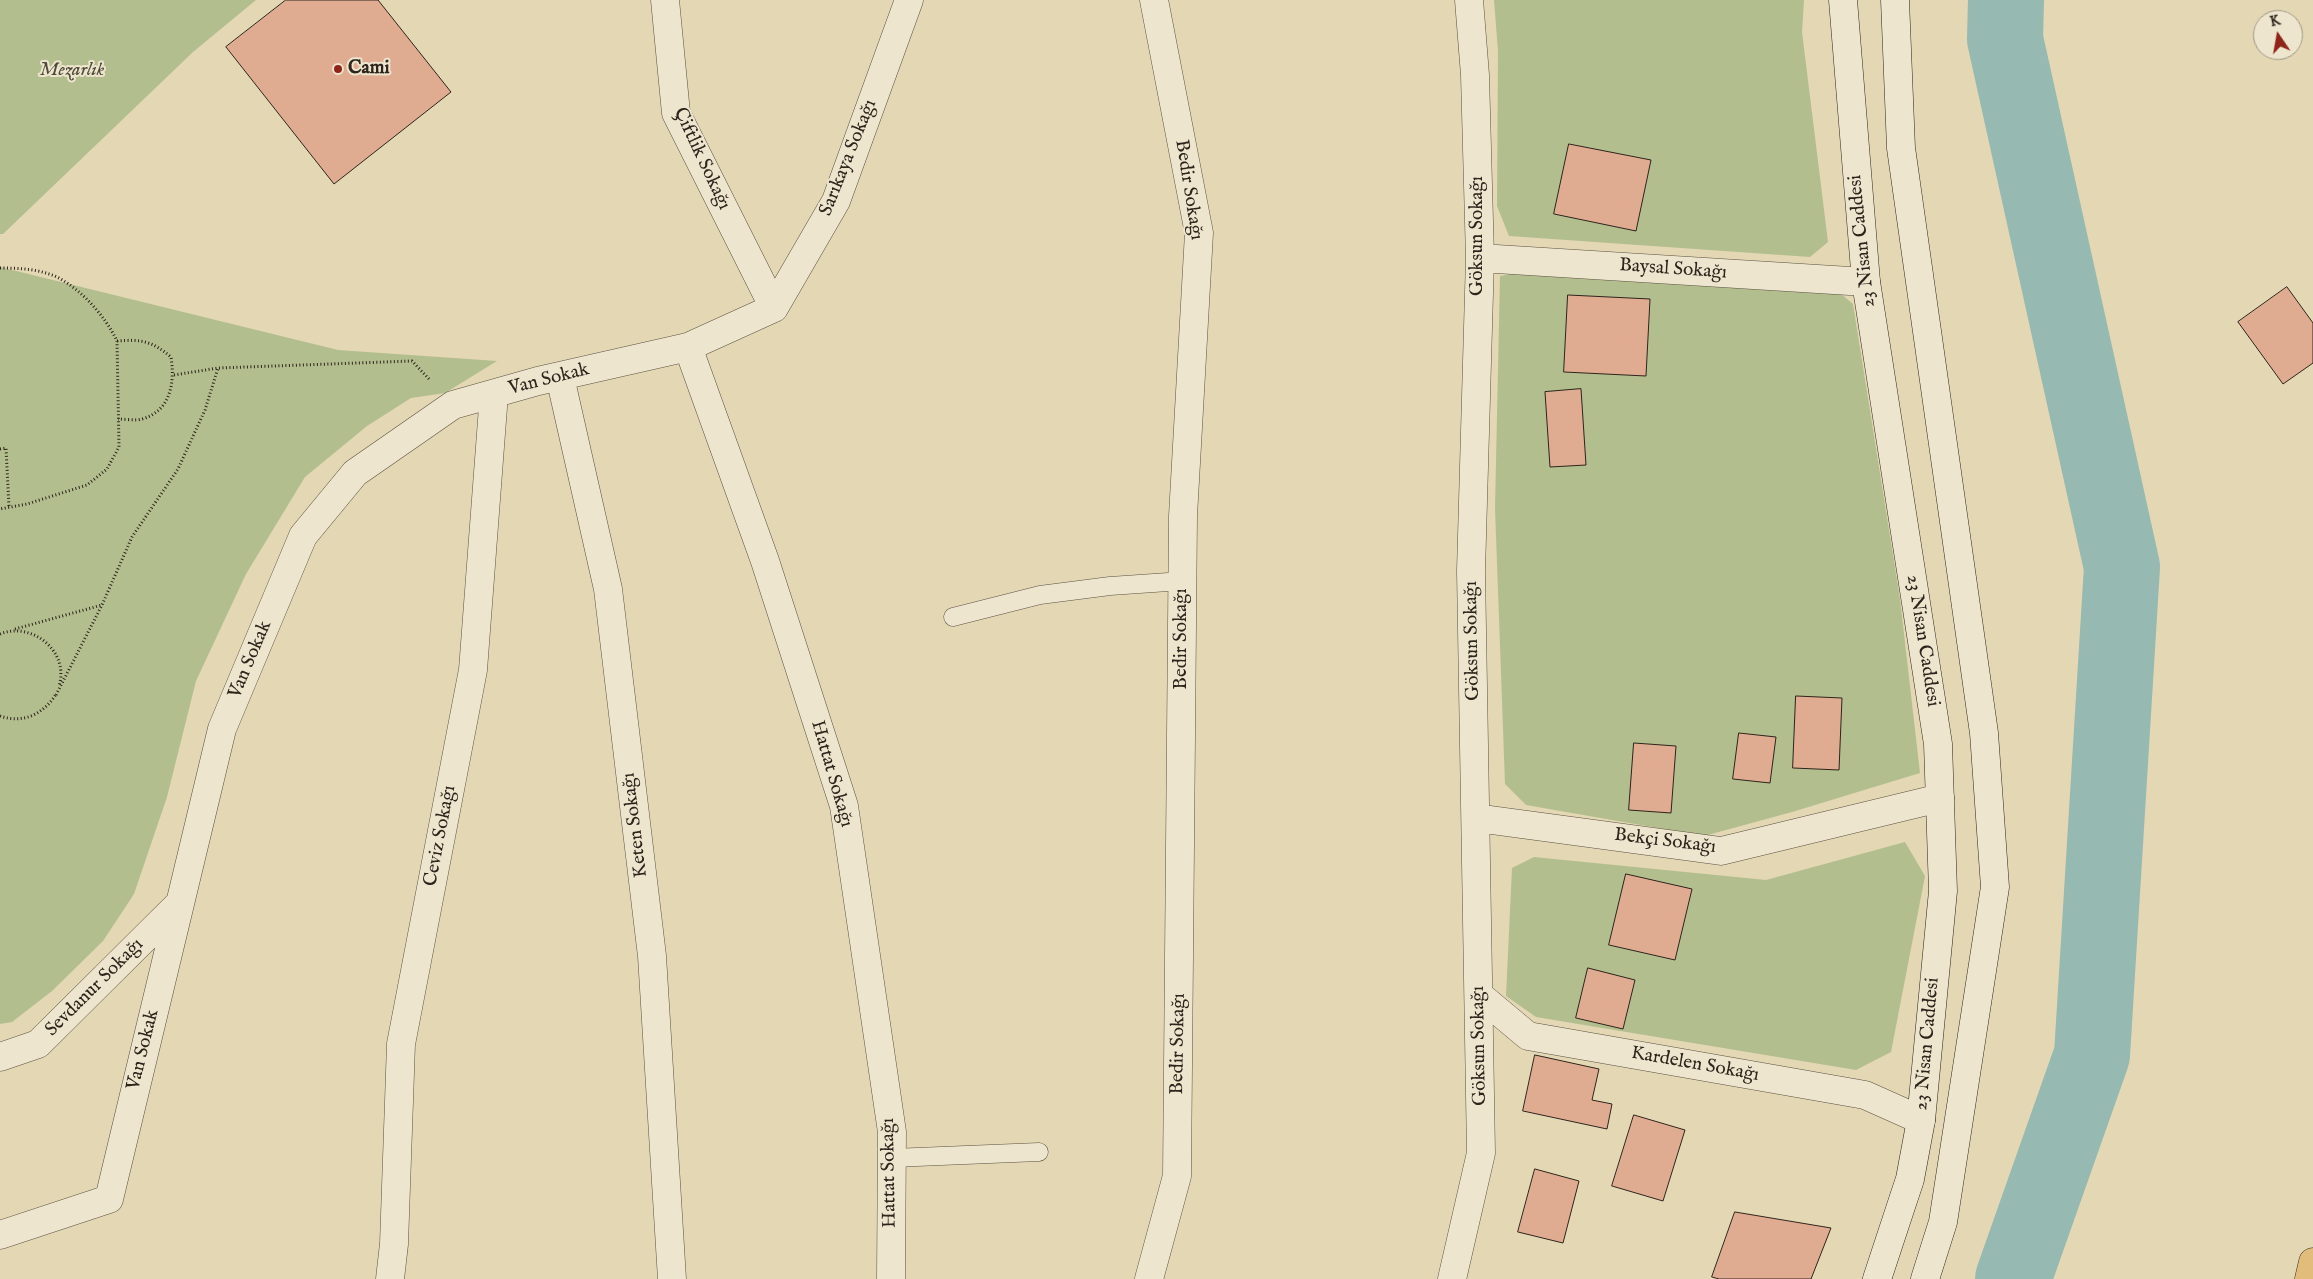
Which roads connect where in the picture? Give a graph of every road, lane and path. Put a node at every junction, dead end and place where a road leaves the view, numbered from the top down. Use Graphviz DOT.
graph roads {
  1 [pos="665,0"];
  2 [pos="908,0"];
  3 [pos="1154,0"];
  4 [pos="1469,0"];
  5 [pos="1843,0"];
  6 [pos="1895,0"];
  7 [pos="1480,258"];
  8 [pos="0,268"];
  9 [pos="1866,282"];
  10 [pos="774,308"];
  11 [pos="117,341"];
  12 [pos="688,346"];
  13 [pos="218,368"];
  14 [pos="174,375"];
  15 [pos="560,377"];
  16 [pos="494,394"];
  17 [pos="453,405"];
  18 [pos="118,419"];
  19 [pos="0,449"];
  20 [pos="9,507"];
  21 [pos="0,509"];
  22 [pos="1182,581"];
  23 [pos="102,605"];
  24 [pos="953,617"];
  25 [pos="5,632"];
  26 [pos="0,634"];
  27 [pos="56,695"];
  28 [pos="0,716"];
  29 [pos="1940,798"];
  30 [pos="1476,818"];
  31 [pos="180,903"];
  32 [pos="1479,995"];
  33 [pos="0,1057"];
  34 [pos="1921,1120"];
  35 [pos="1039,1152"];
  36 [pos="892,1158"];
  37 [pos="0,1235"];
  38 [pos="2313,1262"];
  39 [pos="390,1279"];
  40 [pos="672,1279"];
  41 [pos="891,1279"];
  42 [pos="1149,1279"];
  43 [pos="1452,1279"];
  44 [pos="1877,1279"];
  45 [pos="1925,1279"];
  46 [pos="2309,1279"];
  1 -- 10 [label="street, Çiftlik Sokağı"];
  2 -- 10 [label="street, Sarıkaya Sokağı"];
  3 -- 22 [label="street, Bedir Sokağı"];
  4 -- 7 [label="street, Göksun Sokağı"];
  5 -- 9 [label="street, 23 Nisan Caddesi"];
  6 -- 45 [label="street, 23 Nisan Caddesi"];
  7 -- 9 [label="street, Baysal Sokağı"];
  7 -- 30 [label="street, Göksun Sokağı"];
  8 -- 11 [label="path"];
  9 -- 29 [label="street, 23 Nisan Caddesi"];
  10 -- 12 [label="street, Van Sokak"];
  11 -- 14 [label="path"];
  11 -- 18 [label="path"];
  12 -- 15 [label="street, Van Sokak"];
  12 -- 36 [label="street, Hattat Sokağı"];
  13 -- 14 [label="path"];
  13 -- 17 [label="path"];
  13 -- 23 [label="path"];
  14 -- 18 [label="path"];
  15 -- 16 [label="street, Van Sokak"];
  15 -- 40 [label="street, Keten Sokağı"];
  16 -- 17 [label="street, Van Sokak"];
  16 -- 39 [label="street, Ceviz Sokağı"];
  17 -- 31 [label="street, Van Sokak"];
  18 -- 20 [label="path"];
  19 -- 20 [label="path"];
  20 -- 21 [label="path"];
  22 -- 24 [label="lane"];
  22 -- 42 [label="street, Bedir Sokağı"];
  23 -- 25 [label="path"];
  23 -- 27 [label="path"];
  25 -- 26 [label="path"];
  25 -- 27 [label="path"];
  27 -- 28 [label="path"];
  29 -- 30 [label="street, Bekçi Sokağı"];
  29 -- 34 [label="street, 23 Nisan Caddesi"];
  30 -- 32 [label="street, Göksun Sokağı"];
  31 -- 33 [label="street, Sevdanur Sokağı"];
  31 -- 37 [label="street, Van Sokak"];
  32 -- 34 [label="street, Kardelen Sokağı"];
  32 -- 43 [label="street, Göksun Sokağı"];
  34 -- 44 [label="street, 23 Nisan Caddesi"];
  35 -- 36 [label="lane"];
  36 -- 41 [label="street, Hattat Sokağı"];
  38 -- 46 [label="highway"];
}
